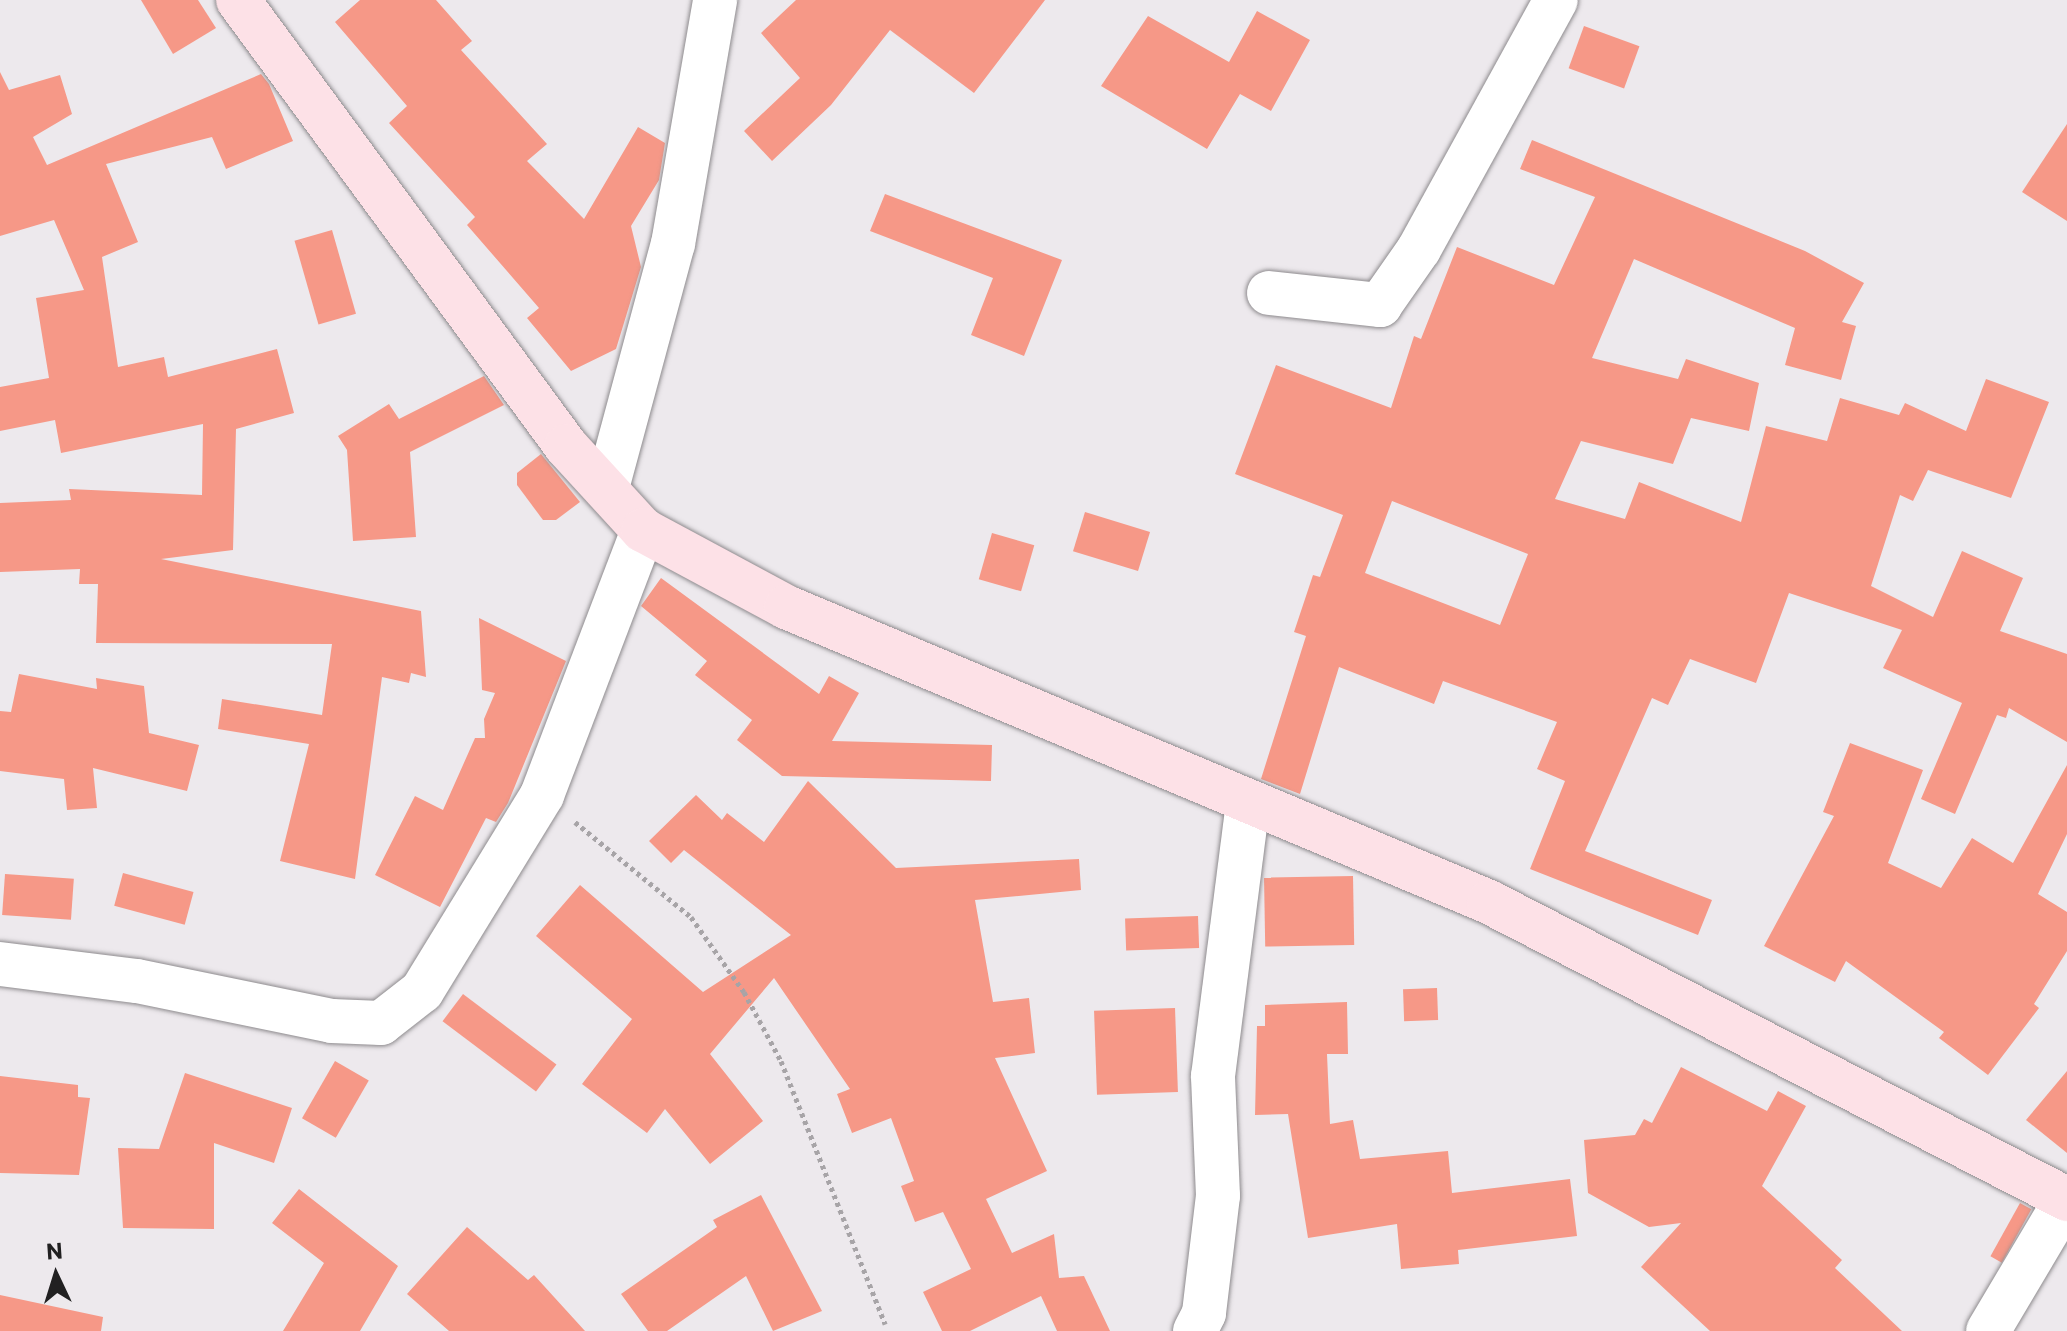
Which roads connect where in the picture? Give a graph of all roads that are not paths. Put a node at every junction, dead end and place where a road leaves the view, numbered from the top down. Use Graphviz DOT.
graph roads {
  1 [pos="238,0"];
  2 [pos="715,0"];
  3 [pos="1556,0"];
  4 [pos="1269,293"];
  5 [pos="607,488"];
  6 [pos="643,530"];
  7 [pos="1248,803"];
  8 [pos="0,964"];
  9 [pos="2067,1199"];
  10 [pos="1195,1331"];
  11 [pos="1988,1331"];
  1 -- 5 [label="street"];
  2 -- 5 [label="street"];
  3 -- 4 [label="street"];
  5 -- 6 [label="street"];
  6 -- 7 [label="street"];
  6 -- 8 [label="street"];
  7 -- 9 [label="street"];
  7 -- 10 [label="street"];
  9 -- 11 [label="street"];
}
